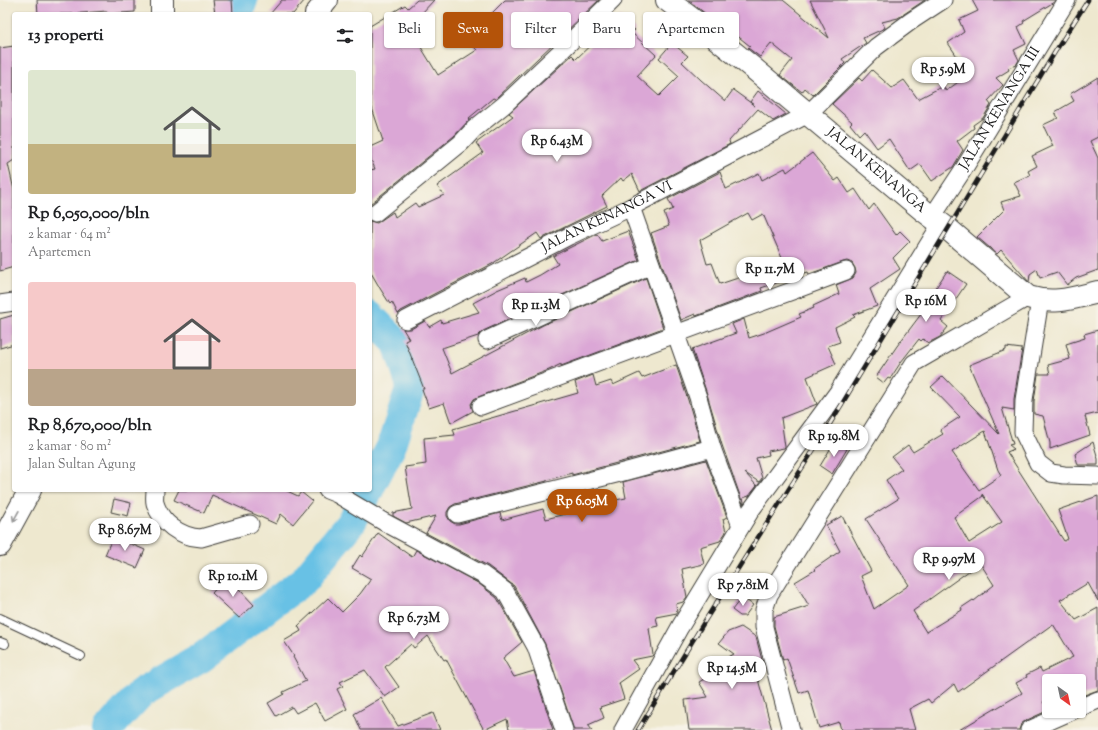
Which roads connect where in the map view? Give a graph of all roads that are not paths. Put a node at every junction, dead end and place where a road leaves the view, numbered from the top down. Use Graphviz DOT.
graph roads {
  1 [pos="162,0"];
  2 [pos="327,0"];
  3 [pos="613,0"];
  4 [pos="667,0"];
  5 [pos="943,0"];
  6 [pos="1067,0"];
  7 [pos="162,12"];
  8 [pos="318,12"];
  9 [pos="808,114"];
  10 [pos="631,207"];
  11 [pos="375,213"];
  12 [pos="936,221"];
  13 [pos="651,265"];
  14 [pos="846,271"];
  15 [pos="1098,292"];
  16 [pos="1034,298"];
  17 [pos="12,302"];
  18 [pos="0,304"];
  19 [pos="406,320"];
  20 [pos="675,334"];
  21 [pos="486,340"];
  22 [pos="481,406"];
  23 [pos="712,448"];
  24 [pos="1098,476"];
  25 [pos="29,492"];
  26 [pos="155,492"];
  27 [pos="332,492"];
  28 [pos="457,514"];
  29 [pos="250,524"];
  30 [pos="741,526"];
  31 [pos="1,542"];
  32 [pos="0,618"];
  33 [pos="81,656"];
  34 [pos="1098,700"];
  35 [pos="1086,705"];
  36 [pos="1056,718"];
  37 [pos="564,730"];
  38 [pos="623,730"];
  39 [pos="791,730"];
  40 [pos="1029,730"];
  1 -- 7 [label="main road"];
  2 -- 8 [label="main road"];
  3 -- 11 [label="street"];
  4 -- 9 [label="main road, JALAN KENANGA"];
  5 -- 9 [label="street, JALAN KENANGA VI"];
  6 -- 12 [label="street, JALAN KENANGA III"];
  9 -- 10 [label="street, JALAN KENANGA VI"];
  9 -- 12 [label="main road, JALAN KENANGA"];
  10 -- 13 [label="street"];
  10 -- 19 [label="street, JALAN KENANGA VI"];
  12 -- 16 [label="main road, JALAN KENANGA"];
  12 -- 30 [label="street, JALAN KENANGA III"];
  13 -- 20 [label="street"];
  13 -- 21 [label="street"];
  14 -- 20 [label="street"];
  15 -- 16 [label="main road"];
  16 -- 24 [label="street"];
  16 -- 39 [label="street"];
  17 -- 18 [label="street"];
  20 -- 22 [label="street"];
  20 -- 23 [label="street"];
  23 -- 28 [label="street"];
  23 -- 30 [label="street"];
  25 -- 31 [label="main road, one-way"];
  26 -- 29 [label="street"];
  27 -- 37 [label="street"];
  30 -- 38 [label="street, JALAN KENANGA III"];
  32 -- 33 [label="lane"];
  34 -- 35 [label="street"];
  36 -- 40 [label="street"];
}
